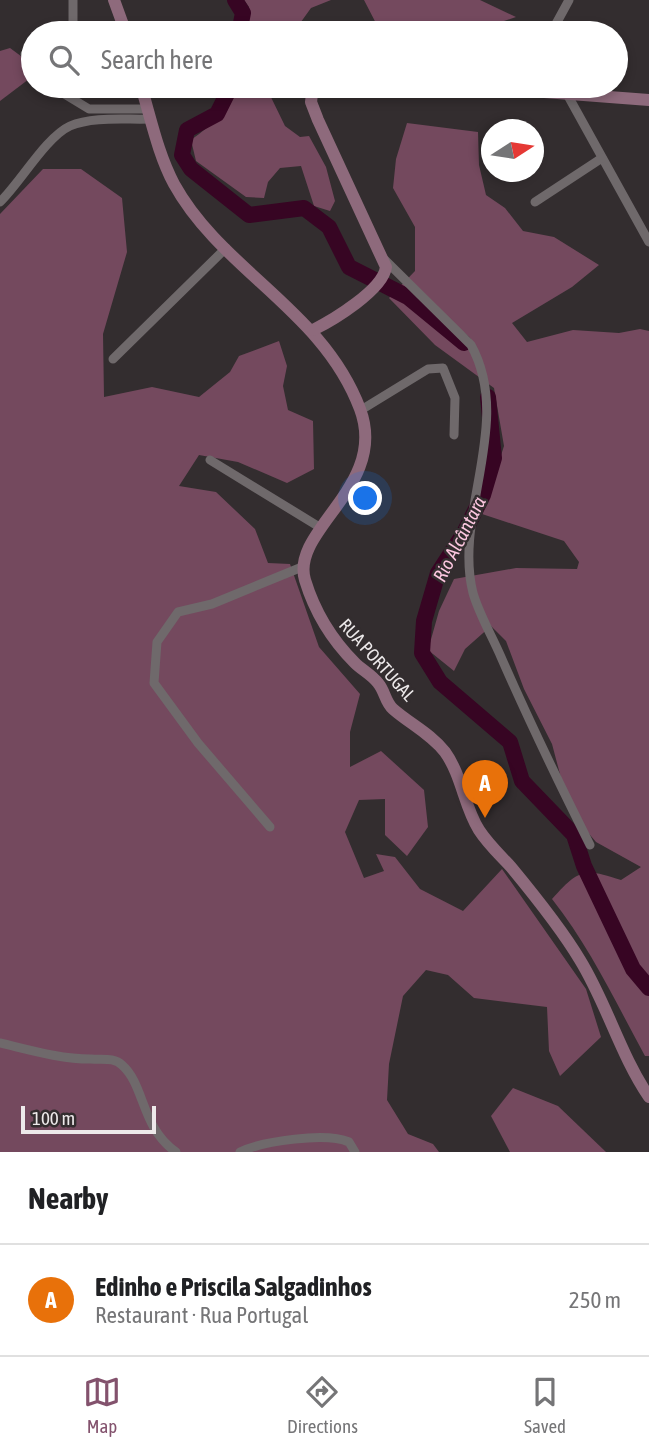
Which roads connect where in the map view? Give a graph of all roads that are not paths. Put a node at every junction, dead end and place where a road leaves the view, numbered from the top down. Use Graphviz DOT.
graph roads {
  1 [pos="73,0"];
  2 [pos="114,0"];
  3 [pos="569,0"];
  4 [pos="73,21"];
  5 [pos="122,21"];
  6 [pos="558,21"];
  7 [pos="71,98"];
  8 [pos="144,98"];
  9 [pos="312,98"];
  10 [pos="569,98"];
  11 [pos="622,98"];
  12 [pos="649,100"];
  13 [pos="149,114"];
  14 [pos="602,158"];
  15 [pos="0,202"];
  16 [pos="535,202"];
  17 [pos="649,242"];
  18 [pos="226,248"];
  19 [pos="380,274"];
  20 [pos="313,330"];
  21 [pos="113,359"];
  22 [pos="361,410"];
  23 [pos="454,435"];
  24 [pos="210,460"];
  25 [pos="321,528"];
  26 [pos="302,567"];
  27 [pos="270,827"];
  28 [pos="590,845"];
  29 [pos="0,1043"];
  30 [pos="649,1097"];
  31 [pos="176,1152"];
  32 [pos="240,1152"];
  33 [pos="355,1152"];
  1 -- 4 [label="street"];
  2 -- 5 [label="street"];
  3 -- 6 [label="street"];
  7 -- 13 [label="street"];
  8 -- 13 [label="street"];
  9 -- 19 [label="street"];
  10 -- 14 [label="street"];
  11 -- 12 [label="street"];
  13 -- 15 [label="street"];
  13 -- 18 [label="street"];
  14 -- 16 [label="street"];
  14 -- 17 [label="street"];
  18 -- 20 [label="street"];
  18 -- 21 [label="street"];
  19 -- 20 [label="street"];
  19 -- 28 [label="street"];
  20 -- 22 [label="street"];
  22 -- 23 [label="street"];
  22 -- 25 [label="street"];
  24 -- 25 [label="street"];
  25 -- 26 [label="street"];
  26 -- 27 [label="street"];
  26 -- 30 [label="street, RUA PORTUGAL"];
  29 -- 31 [label="street"];
  32 -- 33 [label="street"];
}
